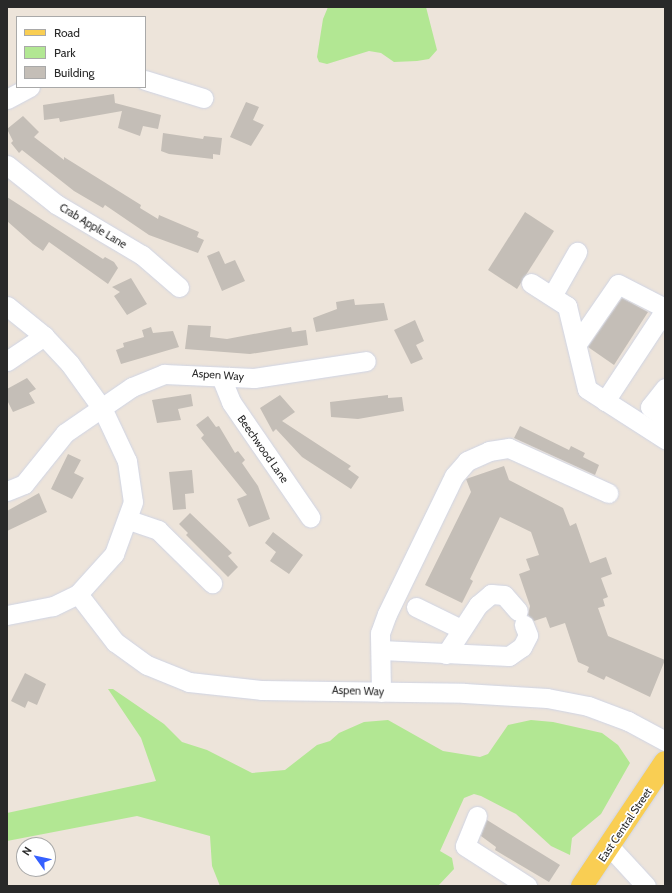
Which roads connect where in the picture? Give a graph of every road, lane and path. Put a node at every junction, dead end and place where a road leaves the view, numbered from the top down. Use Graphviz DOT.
graph roads {
  1 [pos="146,80"];
  2 [pos="28,88"];
  3 [pos="203,98"];
  4 [pos="7,99"];
  5 [pos="7,164"];
  6 [pos="577,252"];
  7 [pos="531,283"];
  8 [pos="179,287"];
  9 [pos="552,296"];
  10 [pos="7,306"];
  11 [pos="665,309"];
  12 [pos="44,336"];
  13 [pos="578,342"];
  14 [pos="7,361"];
  15 [pos="366,361"];
  16 [pos="221,377"];
  17 [pos="665,388"];
  18 [pos="605,401"];
  19 [pos="103,410"];
  20 [pos="665,418"];
  21 [pos="665,439"];
  22 [pos="7,491"];
  23 [pos="608,493"];
  24 [pos="310,517"];
  25 [pos="129,520"];
  26 [pos="212,582"];
  27 [pos="78,594"];
  28 [pos="416,608"];
  29 [pos="7,615"];
  30 [pos="461,629"];
  31 [pos="382,650"];
  32 [pos="446,654"];
  33 [pos="381,692"];
  34 [pos="665,741"];
  35 [pos="665,762"];
  36 [pos="477,816"];
  37 [pos="610,847"];
  38 [pos="528,886"];
  39 [pos="582,886"];
  40 [pos="646,886"];
  1 -- 3 [label="street"];
  2 -- 4 [label="street"];
  5 -- 8 [label="street, Crab Apple Lane"];
  6 -- 9 [label="street"];
  7 -- 9 [label="street"];
  9 -- 13 [label="street"];
  10 -- 12 [label="street"];
  11 -- 13 [label="street"];
  11 -- 18 [label="street"];
  12 -- 14 [label="street"];
  12 -- 19 [label="street"];
  13 -- 18 [label="street"];
  15 -- 16 [label="street, Aspen Way"];
  16 -- 19 [label="street, Aspen Way"];
  16 -- 24 [label="street, Beechwood Lane"];
  17 -- 20 [label="street"];
  18 -- 21 [label="street"];
  19 -- 22 [label="street, Aspen Way"];
  19 -- 25 [label="street"];
  23 -- 31 [label="street"];
  25 -- 26 [label="street"];
  25 -- 27 [label="street"];
  27 -- 29 [label="street"];
  27 -- 33 [label="street, Aspen Way"];
  28 -- 30 [label="street"];
  30 -- 32 [label="street"];
  30 -- 32 [label="street"];
  31 -- 32 [label="street"];
  31 -- 33 [label="street"];
  33 -- 34 [label="street, Aspen Way"];
  35 -- 37 [label="main road, East Central Street"];
  36 -- 38 [label="street"];
  37 -- 39 [label="main road, East Central Street"];
  37 -- 40 [label="street"];
}
